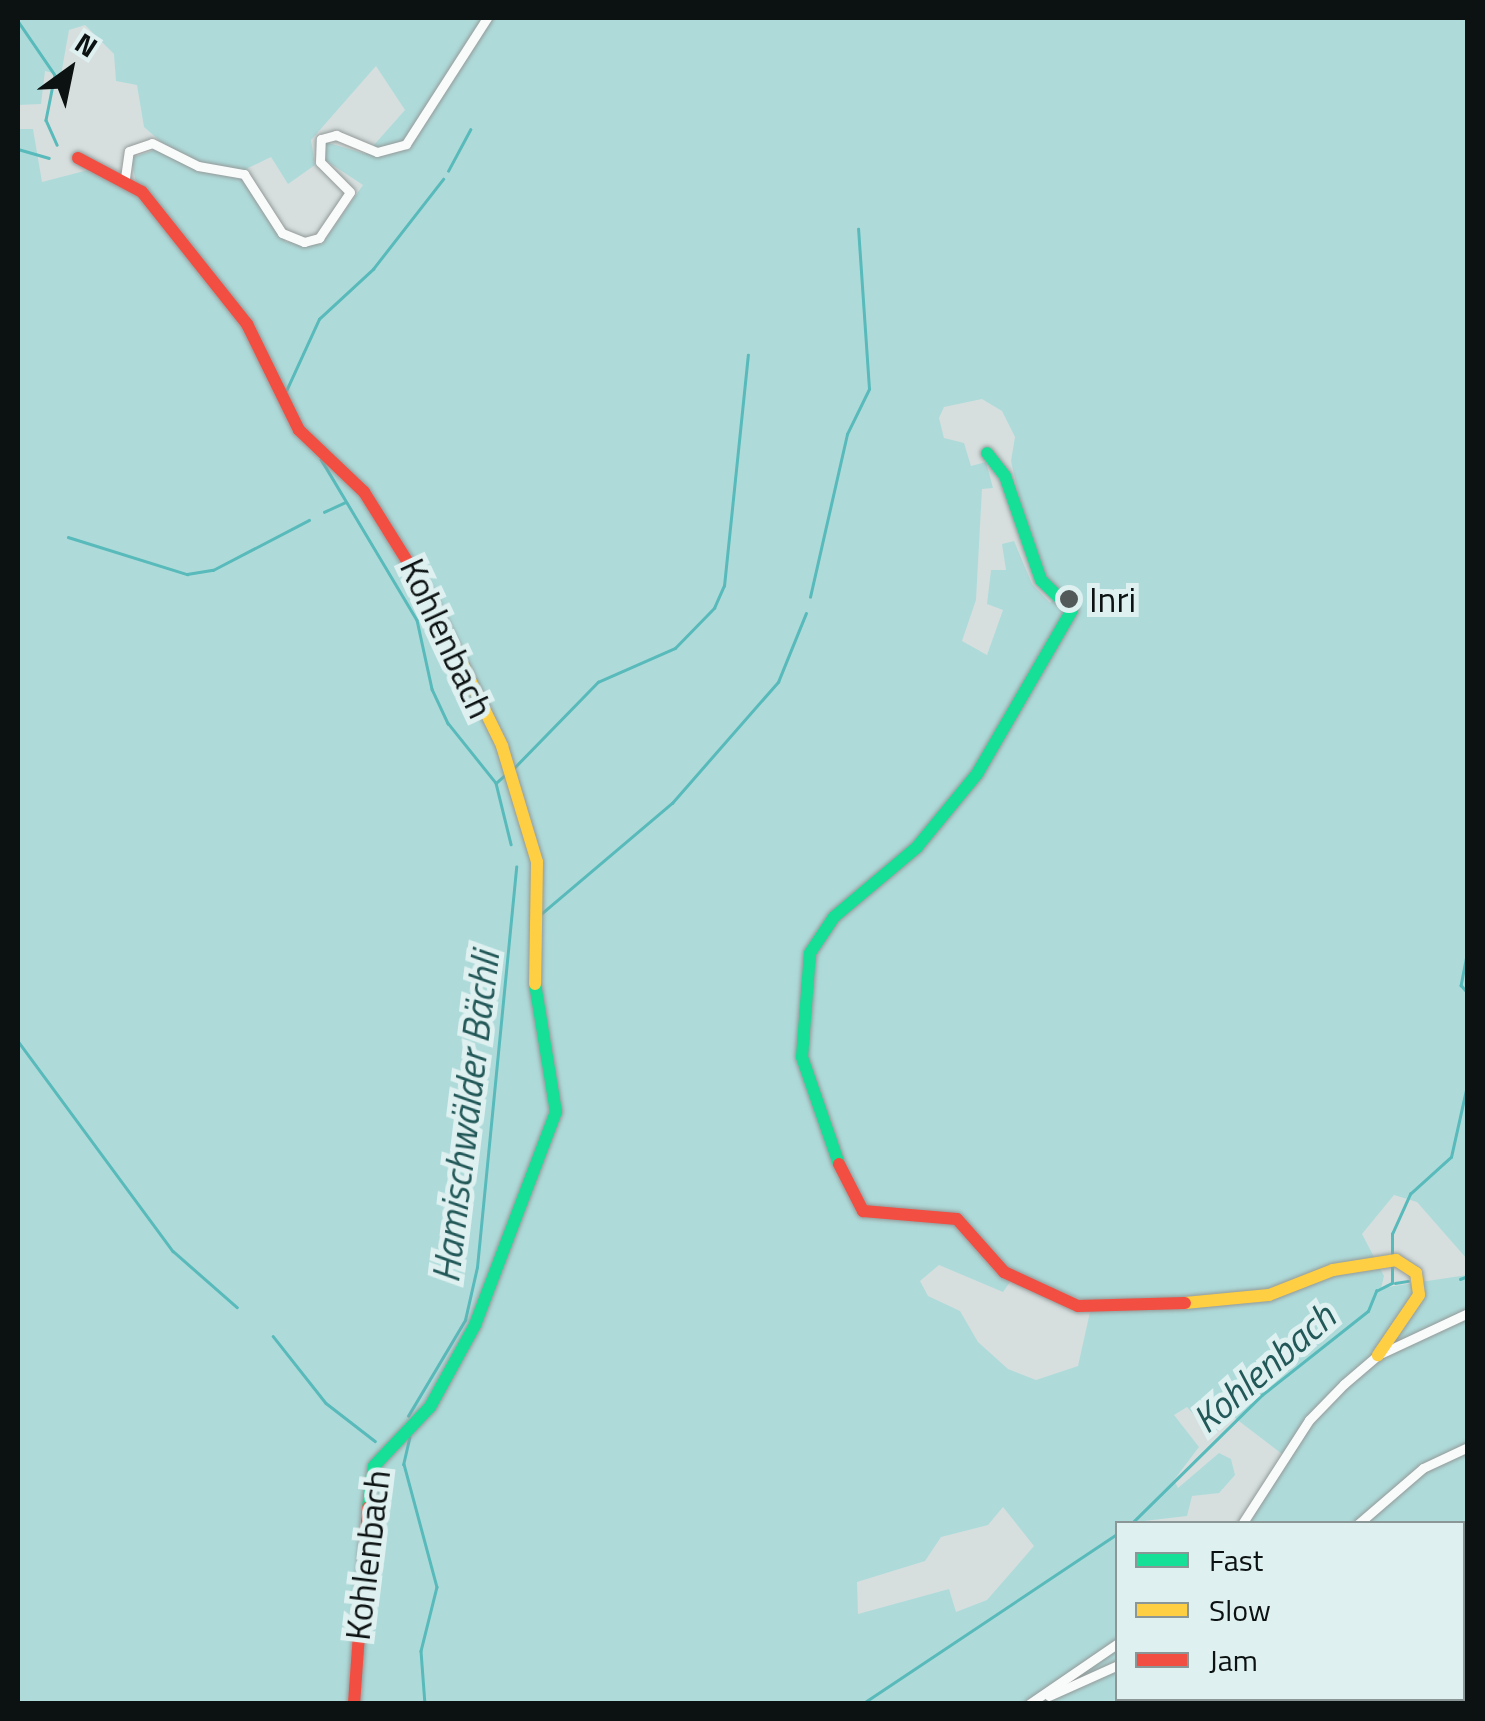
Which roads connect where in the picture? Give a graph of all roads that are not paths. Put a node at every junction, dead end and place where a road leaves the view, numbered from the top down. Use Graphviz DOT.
graph roads {
  1 [pos="487,18"];
  2 [pos="78,158"];
  3 [pos="125,178"];
  4 [pos="988,452"];
  5 [pos="1468,1314"];
  6 [pos="1378,1355"];
  7 [pos="1468,1447"];
  8 [pos="1244,1521"];
  9 [pos="1361,1521"];
  10 [pos="1115,1645"];
  11 [pos="1115,1666"];
  12 [pos="1033,1701"];
  13 [pos="354,1704"];
  1 -- 3 [label="street"];
  2 -- 3 [label="street"];
  3 -- 13 [label="street, Kohlenbach"];
  4 -- 6 [label="street"];
  5 -- 6 [label="street"];
  6 -- 8 [label="street"];
  7 -- 9 [label="street"];
  10 -- 12 [label="street"];
  11 -- 12 [label="street"];
}
